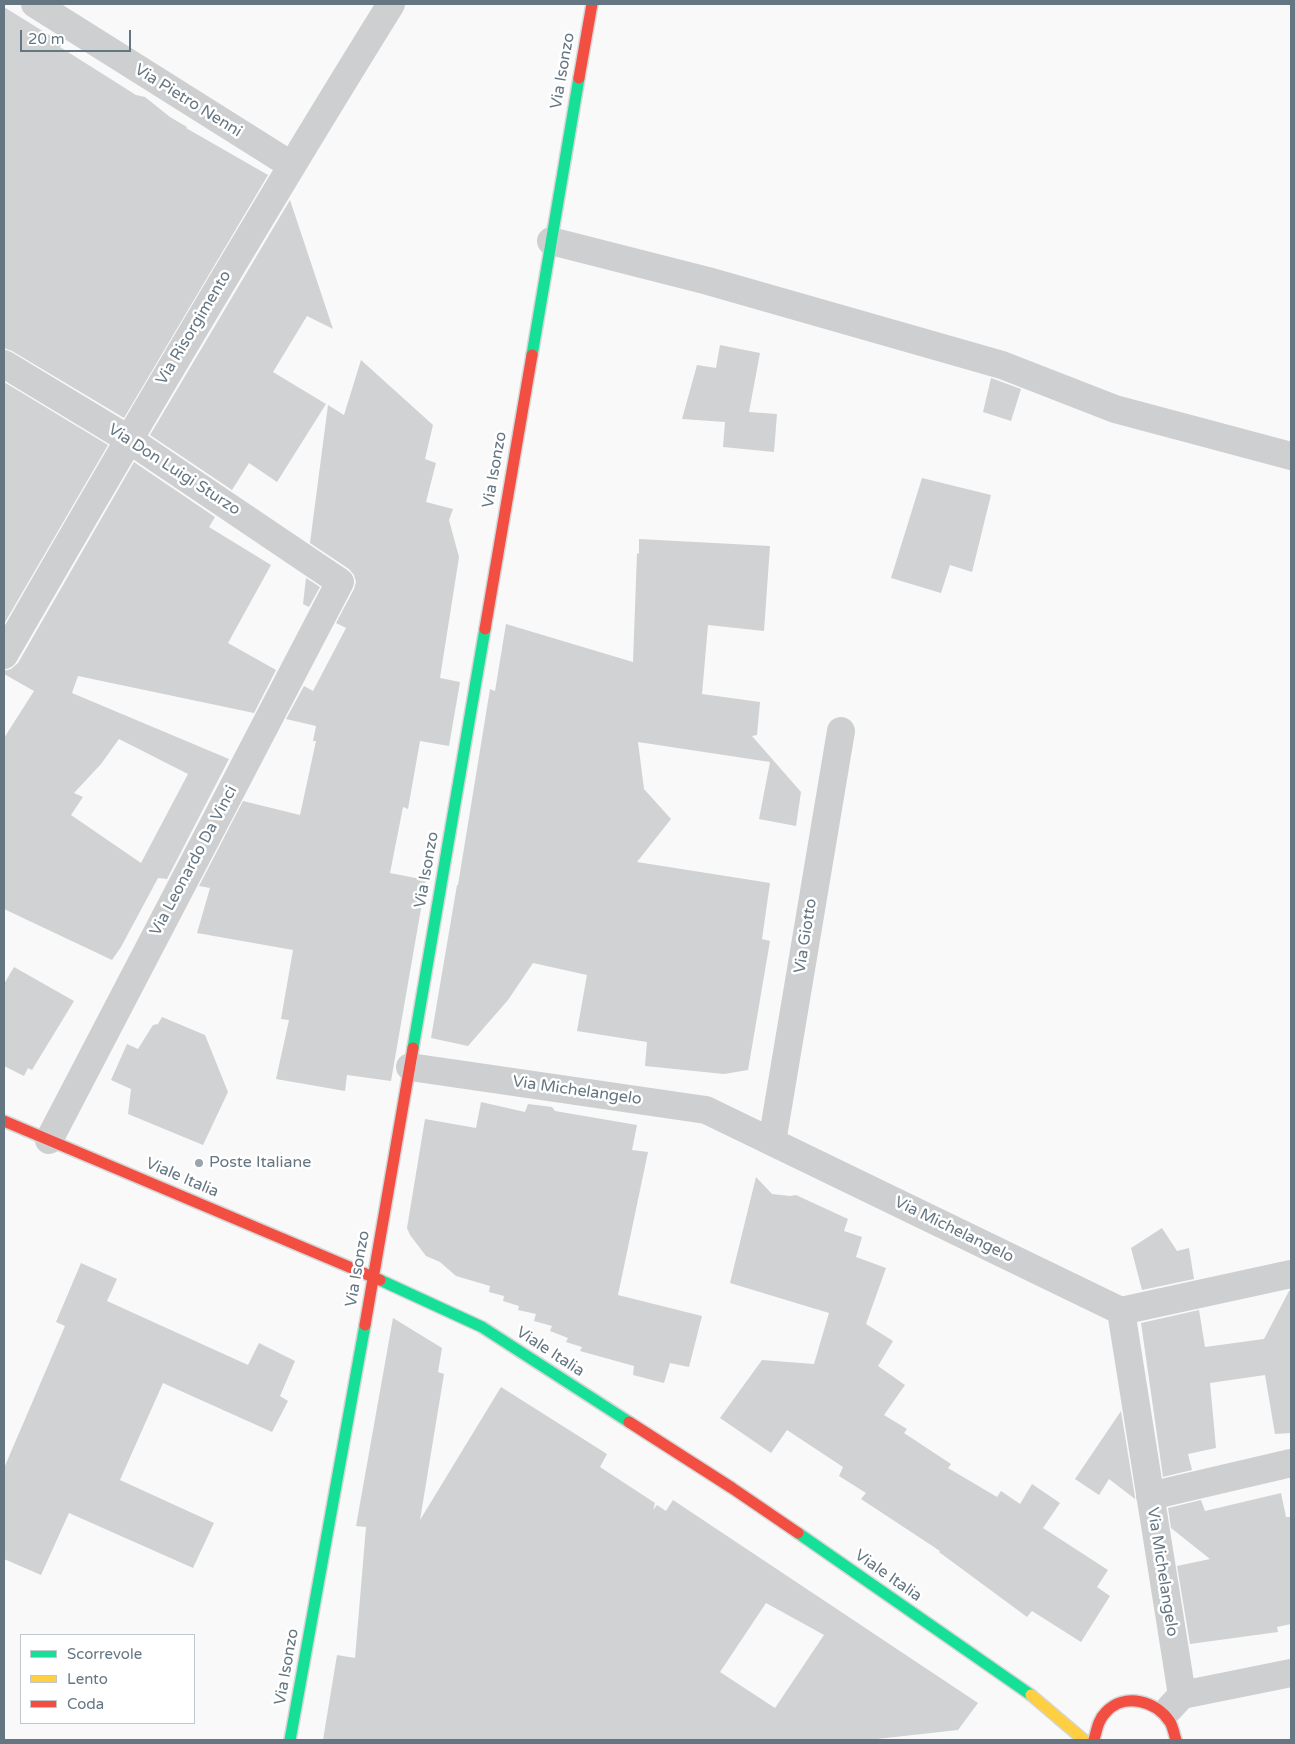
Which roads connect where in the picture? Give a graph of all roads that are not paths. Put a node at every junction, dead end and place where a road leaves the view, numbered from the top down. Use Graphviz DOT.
graph roads {
  1 [pos="35,4"];
  2 [pos="391,4"];
  3 [pos="592,4"];
  4 [pos="291,165"];
  5 [pos="551,241"];
  6 [pos="4,364"];
  7 [pos="128,439"];
  8 [pos="1291,456"];
  9 [pos="340,582"];
  10 [pos="4,655"];
  11 [pos="840,730"];
  12 [pos="410,1067"];
  13 [pos="4,1121"];
  14 [pos="49,1140"];
  15 [pos="772,1142"];
  16 [pos="1291,1274"];
  17 [pos="374,1277"];
  18 [pos="1121,1310"];
  19 [pos="1291,1463"];
  20 [pos="1150,1496"];
  21 [pos="1291,1673"];
  22 [pos="1033,1696"];
  23 [pos="1058,1704"];
  24 [pos="1173,1704"];
  25 [pos="1109,1708"];
  26 [pos="1092,1709"];
  27 [pos="290,1740"];
  28 [pos="1084,1740"];
  29 [pos="1094,1740"];
  30 [pos="1176,1740"];
  1 -- 4 [label="street, Via Pietro Nenni"];
  2 -- 4 [label="street, Via Risorgimento"];
  3 -- 5 [label="street, Via Isonzo"];
  4 -- 7 [label="street, Via Risorgimento"];
  5 -- 8 [label="street"];
  5 -- 12 [label="street, Via Isonzo"];
  6 -- 7 [label="street, Via Don Luigi Sturzo"];
  7 -- 9 [label="street, Via Don Luigi Sturzo"];
  7 -- 10 [label="street, Via Risorgimento"];
  9 -- 14 [label="street, Via Leonardo Da Vinci"];
  11 -- 15 [label="street, Via Giotto"];
  12 -- 15 [label="street, Via Michelangelo"];
  12 -- 17 [label="street, Via Isonzo"];
  13 -- 14 [label="street, Viale Italia"];
  14 -- 17 [label="street, Viale Italia"];
  15 -- 18 [label="street, Via Michelangelo"];
  16 -- 18 [label="street"];
  17 -- 22 [label="street, Viale Italia"];
  17 -- 27 [label="street, Via Isonzo"];
  18 -- 20 [label="street, Via Michelangelo"];
  19 -- 20 [label="street"];
  20 -- 24 [label="street, Via Michelangelo"];
  21 -- 24 [label="street"];
  22 -- 23 [label="street, Viale Italia"];
  22 -- 28 [label="street, Viale Italia"];
  24 -- 25 [label="street"];
  24 -- 30 [label="street"];
  25 -- 26 [label="street"];
  25 -- 29 [label="street"];
}
